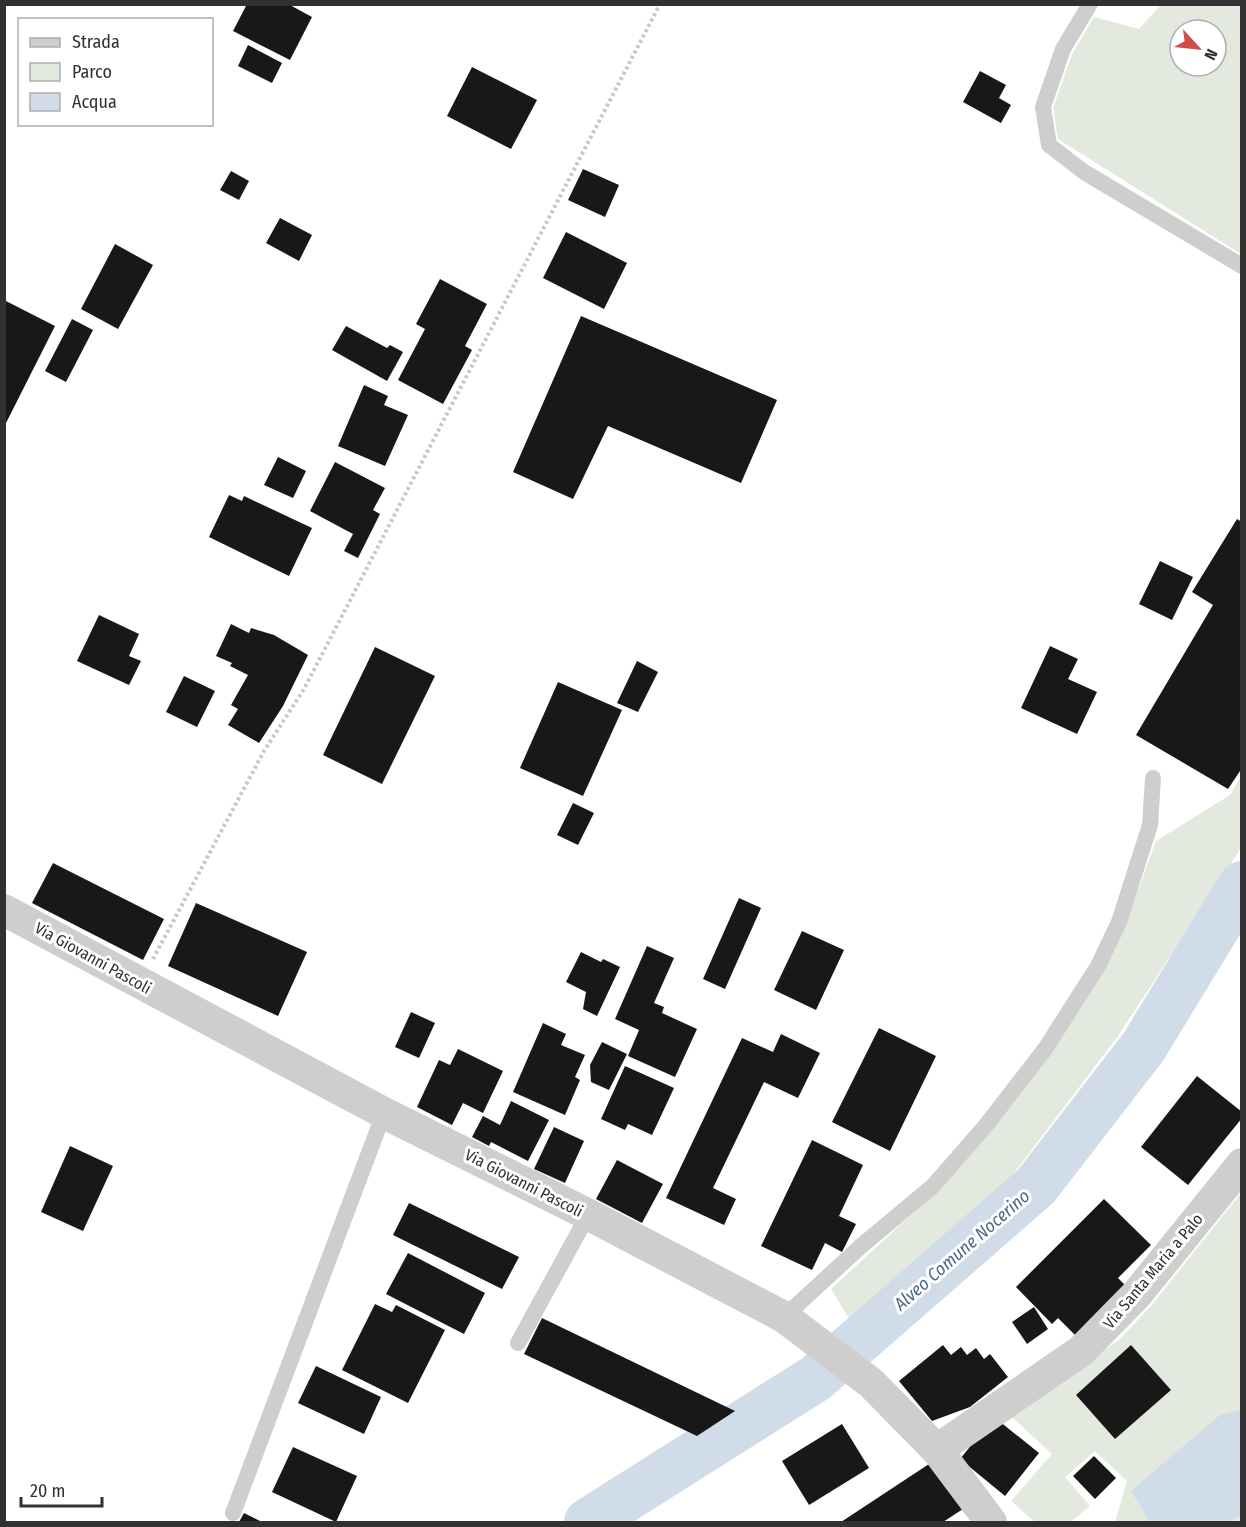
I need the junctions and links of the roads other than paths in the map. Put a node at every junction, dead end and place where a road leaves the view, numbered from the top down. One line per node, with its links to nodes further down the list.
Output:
1 (1090, 4): 2 (lane)
2 (1242, 266)
3 (1153, 778): 8 (lane)
4 (4, 909): 5 (street, Via Giovanni Pascoli)
5 (384, 1113): 7 (street, Via Giovanni Pascoli); 11 (lane)
6 (1242, 1164): 10 (street, Via Santa Maria a Palo)
7 (588, 1215): 8 (street, Via Giovanni Pascoli); 9 (lane)
8 (784, 1317): 10 (street, Via Giovanni Pascoli)
9 (518, 1343)
10 (937, 1450): 12 (street, Via Giovanni Pascoli)
11 (233, 1513)
12 (992, 1522)

